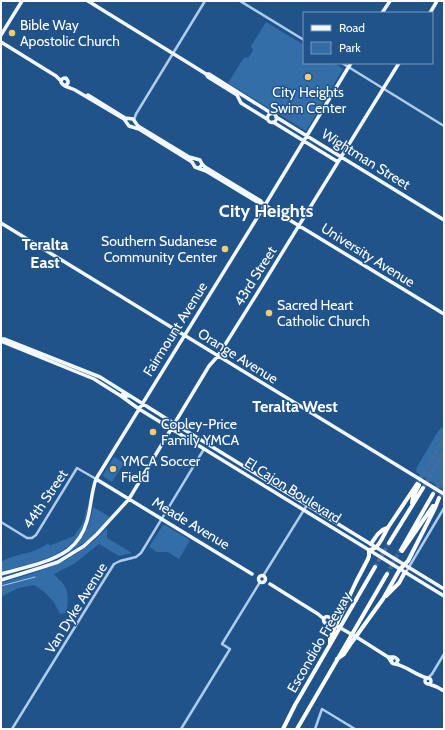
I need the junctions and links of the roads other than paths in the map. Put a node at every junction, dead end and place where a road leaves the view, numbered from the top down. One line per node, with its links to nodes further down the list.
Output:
1 (22, 1): 9 (main road)
2 (88, 1): 12 (main road, Wightman Street)
3 (205, 1): 12 (street)
4 (240, 1): 10 (street)
5 (390, 1): 7 (main road)
6 (437, 1): 8 (main road)
7 (383, 12)
8 (431, 12)
9 (1, 35)
10 (303, 39)
11 (1, 42): 16 (main road)
12 (173, 54): 15 (main road, Wightman Street); 22 (street)
13 (398, 64): 19 (main road, 43rd Street)
14 (350, 65): 19 (street); 28 (main road, Fairmount Avenue)
15 (206, 74): 20 (main road, Wightman Street); 23 (main road, Wightman Street)
16 (62, 80): 17 (main road); 18 (main road)
17 (68, 82): 18 (main road); 22 (main road)
18 (65, 86): 25 (main road)
19 (384, 89): 26 (street); 30 (main road, 43rd Street)
20 (271, 113): 21 (main road, Wightman Street); 23 (main road)
21 (276, 117): 24 (main road); 28 (main road, Wightman Street)
22 (133, 119): 25 (main road); 27 (main road); 31 (main road)
23 (268, 120): 24 (main road, Wightman Street)
24 (273, 122): 29 (main road, Wightman Street)
25 (127, 123): 27 (main road)
26 (444, 126)
27 (132, 127): 34 (main road)
28 (307, 136): 29 (main road, Fairmount Avenue); 30 (main road, Wightman Street)
29 (303, 141): 32 (main road, Wightman Street); 38 (main road, Fairmount Avenue)
30 (342, 157): 32 (main road, 43rd Street); 39 (main road, Wightman Street)
31 (197, 160): 33 (main road); 34 (main road)
32 (338, 162): 41 (main road, 43rd Street)
33 (202, 164): 35 (main road); 37 (main road, University Avenue)
34 (194, 165): 35 (main road)
35 (199, 168): 36 (main road, University Avenue)
36 (223, 182): 37 (main road); 38 (main road, University Avenue)
37 (232, 183): 38 (main road, University Avenue)
38 (263, 204): 41 (main road, University Avenue); 43 (main road, Fairmount Avenue)
39 (444, 220)
40 (1, 223): 43 (main road, Orange Avenue)
41 (299, 226): 42 (main road, University Avenue); 47 (main road, 43rd Street)
42 (444, 314)
43 (184, 336): 47 (main road, Orange Avenue); 52 (main road, Fairmount Avenue)
44 (1, 340): 45 (main road, El Cajon Boulevard); 46 (main road, El Cajon Boulevard)
45 (34, 355): 46 (main road); 49 (main road, El Cajon Boulevard)
46 (46, 356): 48 (main road, El Cajon Boulevard)
47 (218, 356): 54 (main road, 43rd Street); 60 (main road, Orange Avenue)
48 (109, 382): 49 (main road); 51 (main road, El Cajon Boulevard)
49 (102, 383): 50 (main road, El Cajon Boulevard)
50 (121, 396): 51 (main road); 53 (main road, El Cajon Boulevard)
51 (130, 396): 52 (main road, El Cajon Boulevard)
52 (142, 404): 53 (main road, Fairmount Avenue); 54 (main road, El Cajon Boulevard)
53 (139, 409): 55 (main road, El Cajon Boulevard); 58 (main road, Fairmount Avenue)
54 (175, 424): 55 (main road, 43rd Street); 62 (main road, El Cajon Boulevard)
55 (172, 429): 56 (main road, El Cajon Boulevard); 61 (main road, 43rd Street)
56 (204, 449): 64 (main road, El Cajon Boulevard); 65 (street, Van Dyke Avenue)
57 (77, 468): 58 (street, Meade Avenue); 66 (street, 44th Street)
58 (96, 479): 61 (main road, Meade Avenue); 76 (main road, Fairmount Avenue)
59 (433, 494): 72 (highway)
60 (444, 494)
61 (129, 499): 65 (main road, Meade Avenue); 79 (main road)
62 (307, 505): 64 (street); 69 (main road, El Cajon Boulevard)
63 (444, 508): 72 (street)
64 (304, 510): 71 (main road, El Cajon Boulevard); 78 (street)
65 (162, 518): 78 (main road, Meade Avenue); 95 (street, Van Dyke Avenue)
66 (1, 522)
67 (387, 528): 68 (highway); 69 (highway); 70 (highway)
68 (389, 543)
69 (371, 544): 70 (main road, El Cajon Boulevard)
70 (376, 547): 71 (highway); 72 (main road, El Cajon Boulevard)
71 (369, 550): 74 (main road, El Cajon Boulevard); 85 (highway)
72 (406, 566): 74 (highway); 75 (street); 80 (main road, El Cajon Boulevard)
73 (375, 567): 85 (highway, Escondido Freeway)
74 (400, 569): 75 (main road, El Cajon Boulevard); 82 (highway)
75 (405, 572): 81 (main road, El Cajon Boulevard); 82 (highway)
76 (1, 574)
77 (387, 574): 89 (highway, Escondido Freeway)
78 (262, 579): 83 (main road, Meade Avenue); 96 (street)
79 (1, 580)
80 (444, 589)
81 (444, 596)
82 (382, 599): 89 (highway)
83 (329, 620): 84 (main road, Meade Avenue); 87 (main road, Meade Avenue, bridge)
84 (327, 623)
85 (330, 644): 97 (highway, Escondido Freeway)
86 (444, 654): 93 (street)
87 (388, 657): 88 (main road); 91 (main road, Meade Avenue)
88 (394, 657): 90 (main road); 91 (main road)
89 (337, 659): 98 (highway, Escondido Freeway)
90 (398, 660): 91 (main road); 92 (main road)
91 (394, 663): 92 (main road)
92 (403, 666): 93 (main road)
93 (428, 680): 94 (main road)
94 (444, 691)
95 (12, 729)
96 (181, 729)
97 (283, 729)
98 (297, 729)
99 (315, 729): 100 (street)
100 (355, 729)

